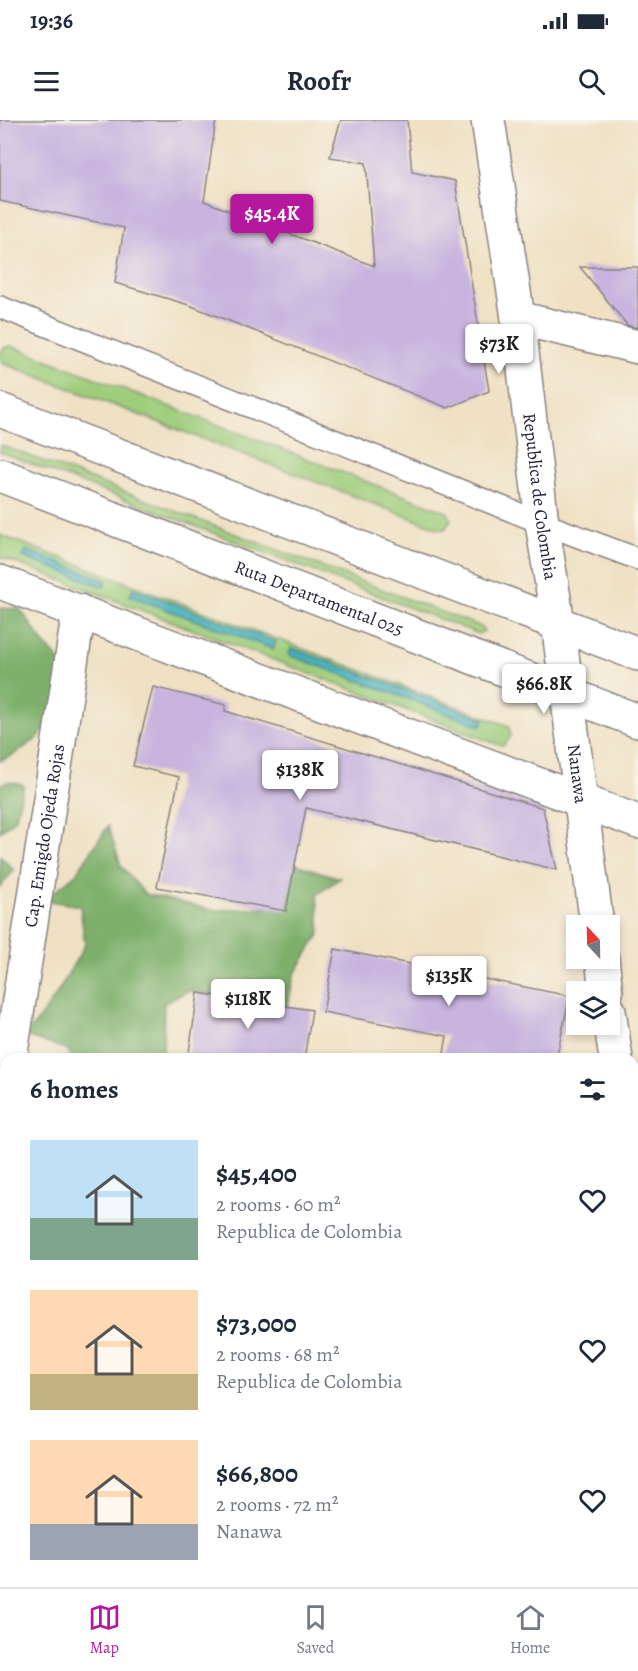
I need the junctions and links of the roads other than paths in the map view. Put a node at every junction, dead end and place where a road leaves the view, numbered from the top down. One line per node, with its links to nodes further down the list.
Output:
1 (488, 120): 3 (main road, Republica de Colombia)
2 (0, 307): 7 (lane)
3 (518, 318): 4 (main road); 7 (main road, Republica de Colombia)
4 (638, 347)
5 (0, 410): 11 (main road)
6 (0, 475): 13 (main road, Ruta Departamental 025)
7 (542, 523): 8 (lane); 11 (main road, Republica de Colombia)
8 (638, 559)
9 (0, 582): 10 (main road)
10 (79, 611): 15 (main road); 19 (main road, Cap. Emigdo Ojeda Rojas)
11 (558, 623): 12 (main road); 13 (main road, Nanawa)
12 (638, 654)
13 (567, 694): 14 (main road, Ruta Departamental 025); 15 (main road, Nanawa)
14 (638, 721)
15 (580, 800): 16 (main road); 17 (main road, Nanawa)
16 (638, 822)
17 (596, 915)
18 (612, 1035): 20 (main road)
19 (11, 1053)
20 (615, 1053)

